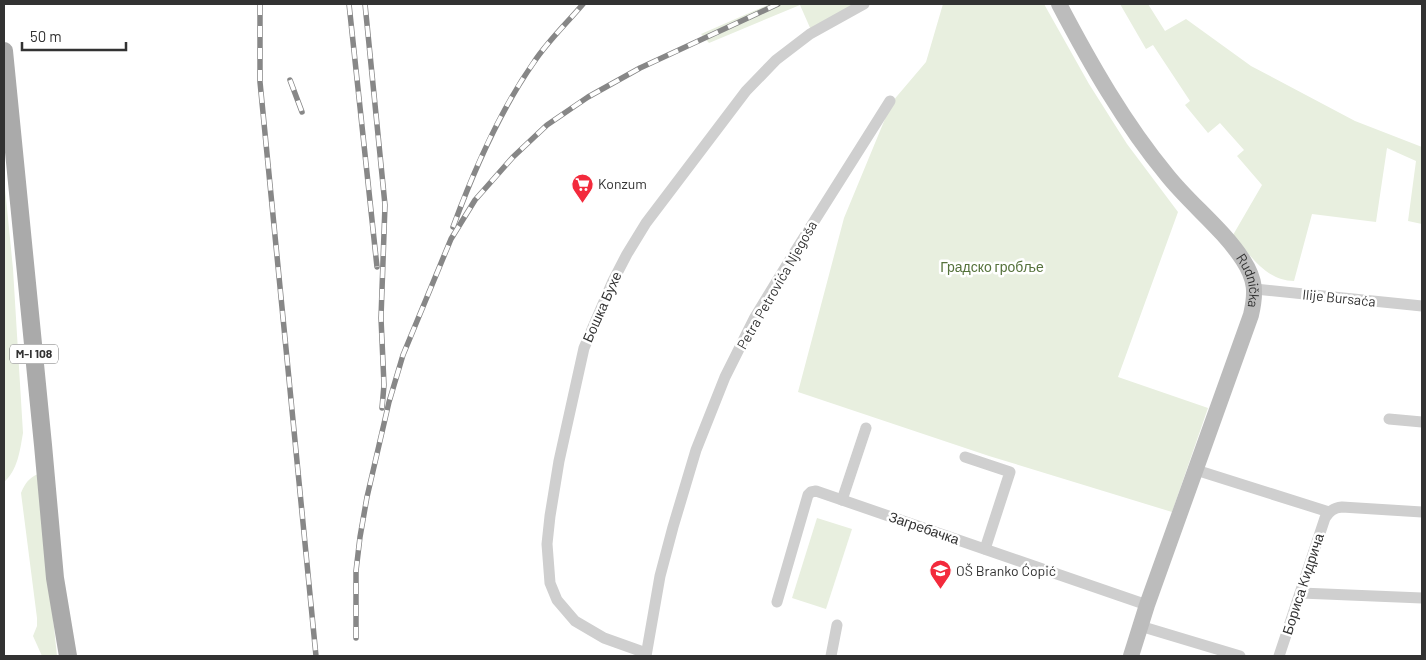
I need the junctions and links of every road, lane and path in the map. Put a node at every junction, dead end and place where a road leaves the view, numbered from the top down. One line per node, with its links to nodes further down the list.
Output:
1 (864, 4): 22 (street, Бошка Бухе)
2 (1059, 4): 5 (street, Rudnička)
3 (4, 51): 23 (main road, M-I 108)
4 (890, 101): 22 (street, Petra Petrovića Njegoša)
5 (1255, 289): 6 (street, Ilije Bursaća); 11 (street, Rudnička)
6 (1422, 306)
7 (1389, 419): 8 (street)
8 (1422, 422)
9 (866, 428): 12 (street)
10 (965, 457): 15 (street)
11 (1196, 470): 13 (street); 19 (street, Rudnička)
12 (842, 500): 15 (street, Загребачка); 18 (street, Загребачка)
13 (1329, 512): 14 (street); 16 (street, Бориса Kидрича)
14 (1422, 512)
15 (985, 549): 19 (street, Загребачка)
16 (1301, 593): 17 (street); 27 (street, Бориса Kидрича)
17 (1422, 598)
18 (777, 602)
19 (1147, 605): 21 (street, Rudnička)
20 (837, 625): 24 (street)
21 (1140, 626): 25 (street, Rudnička); 26 (street)
22 (646, 655)
23 (68, 656)
24 (831, 656)
25 (1131, 656)
26 (1240, 656)
27 (1279, 656)

